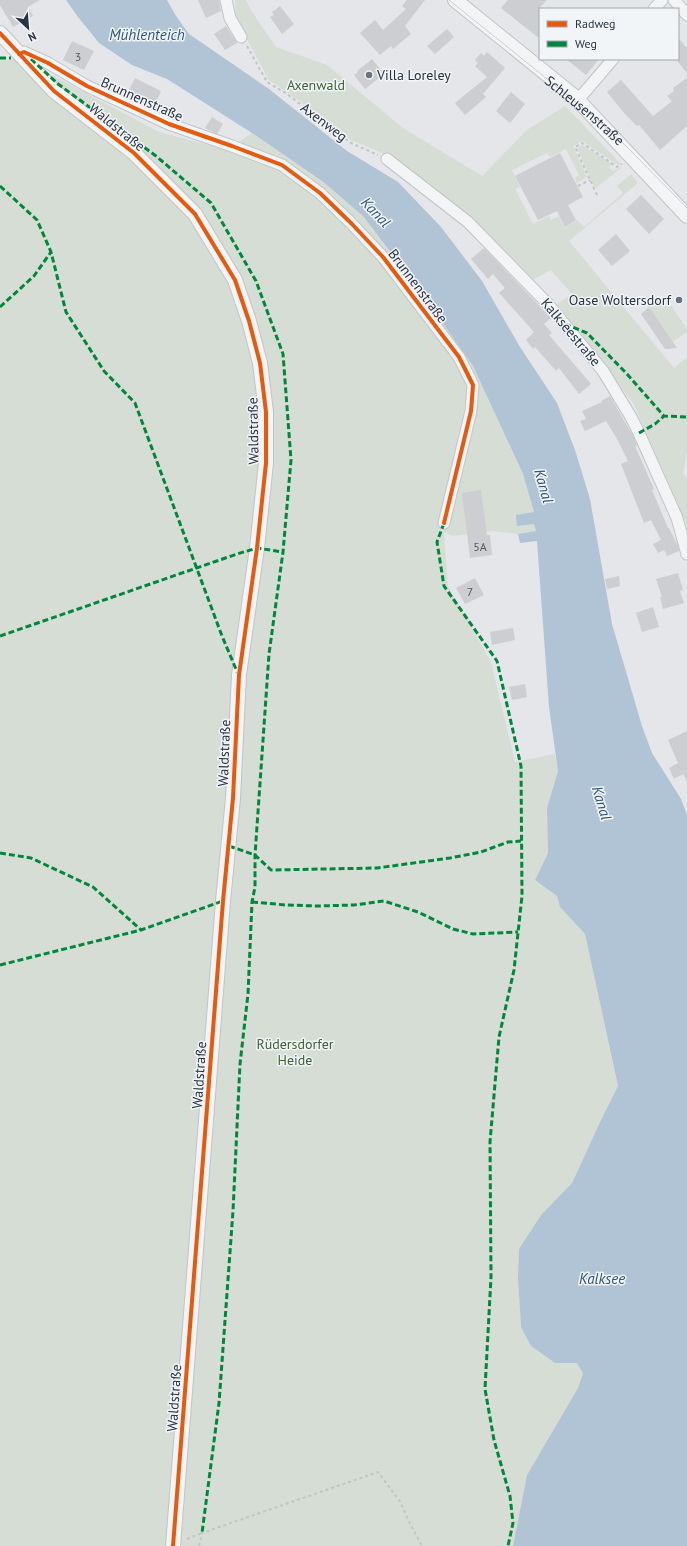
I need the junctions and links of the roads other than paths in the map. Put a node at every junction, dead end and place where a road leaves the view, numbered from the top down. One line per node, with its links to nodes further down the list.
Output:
1 (226, 0): 8 (street)
2 (455, 0): 11 (street, Schleusenstraße)
3 (662, 0): 5 (street)
4 (674, 0): 6 (street)
5 (655, 8)
6 (687, 15)
7 (0, 33): 9 (street, Waldstraße)
8 (241, 37)
9 (19, 54): 14 (street, Brunnenstraße); 16 (street, Waldstraße)
10 (612, 60): 11 (street)
11 (578, 100): 13 (street, Schleusenstraße)
12 (387, 159): 15 (street, Kalkseestraße)
13 (687, 216)
14 (444, 523)
15 (687, 554)
16 (173, 1545)

